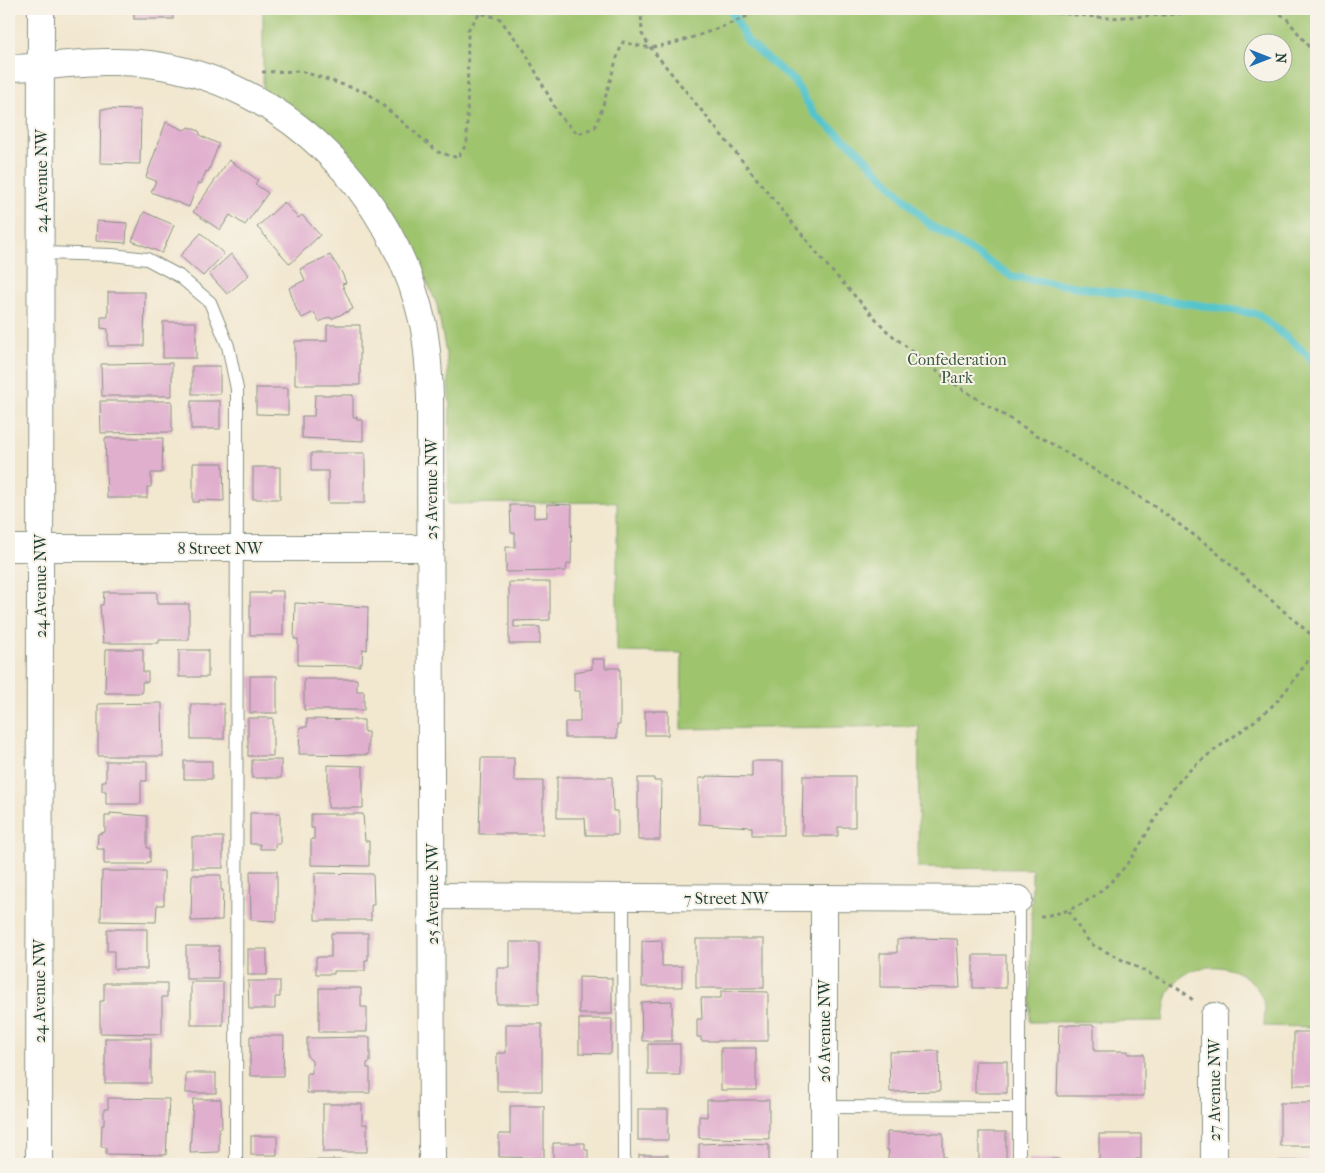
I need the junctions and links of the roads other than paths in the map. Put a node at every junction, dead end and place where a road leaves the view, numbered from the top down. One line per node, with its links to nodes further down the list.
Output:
1 (41, 9): 2 (street, 24 Avenue NW)
2 (42, 66): 3 (street, 25 Avenue NW); 4 (street, 24 Avenue NW); 8 (street, 25 Avenue NW)
3 (9, 68)
4 (41, 253): 5 (lane); 7 (street, 24 Avenue NW)
5 (238, 547): 7 (street, 8 Street NW); 8 (street, 8 Street NW); 17 (lane)
6 (9, 548): 7 (street, 8 Street NW)
7 (41, 548): 16 (street, 24 Avenue NW)
8 (431, 548): 9 (street, 25 Avenue NW)
9 (432, 896): 10 (street, 7 Street NW); 18 (street, 25 Avenue NW)
10 (623, 898): 11 (street, 7 Street NW); 19 (lane)
11 (824, 898): 12 (street, 7 Street NW); 14 (street, 26 Avenue NW)
12 (1019, 908): 15 (lane)
13 (1214, 1016): 22 (street, 27 Avenue NW)
14 (824, 1107): 15 (lane); 20 (street, 26 Avenue NW)
15 (1019, 1108): 21 (lane)
16 (39, 1164)
17 (236, 1164)
18 (432, 1164)
19 (624, 1164)
20 (824, 1164)
21 (1019, 1164)
22 (1214, 1164)

